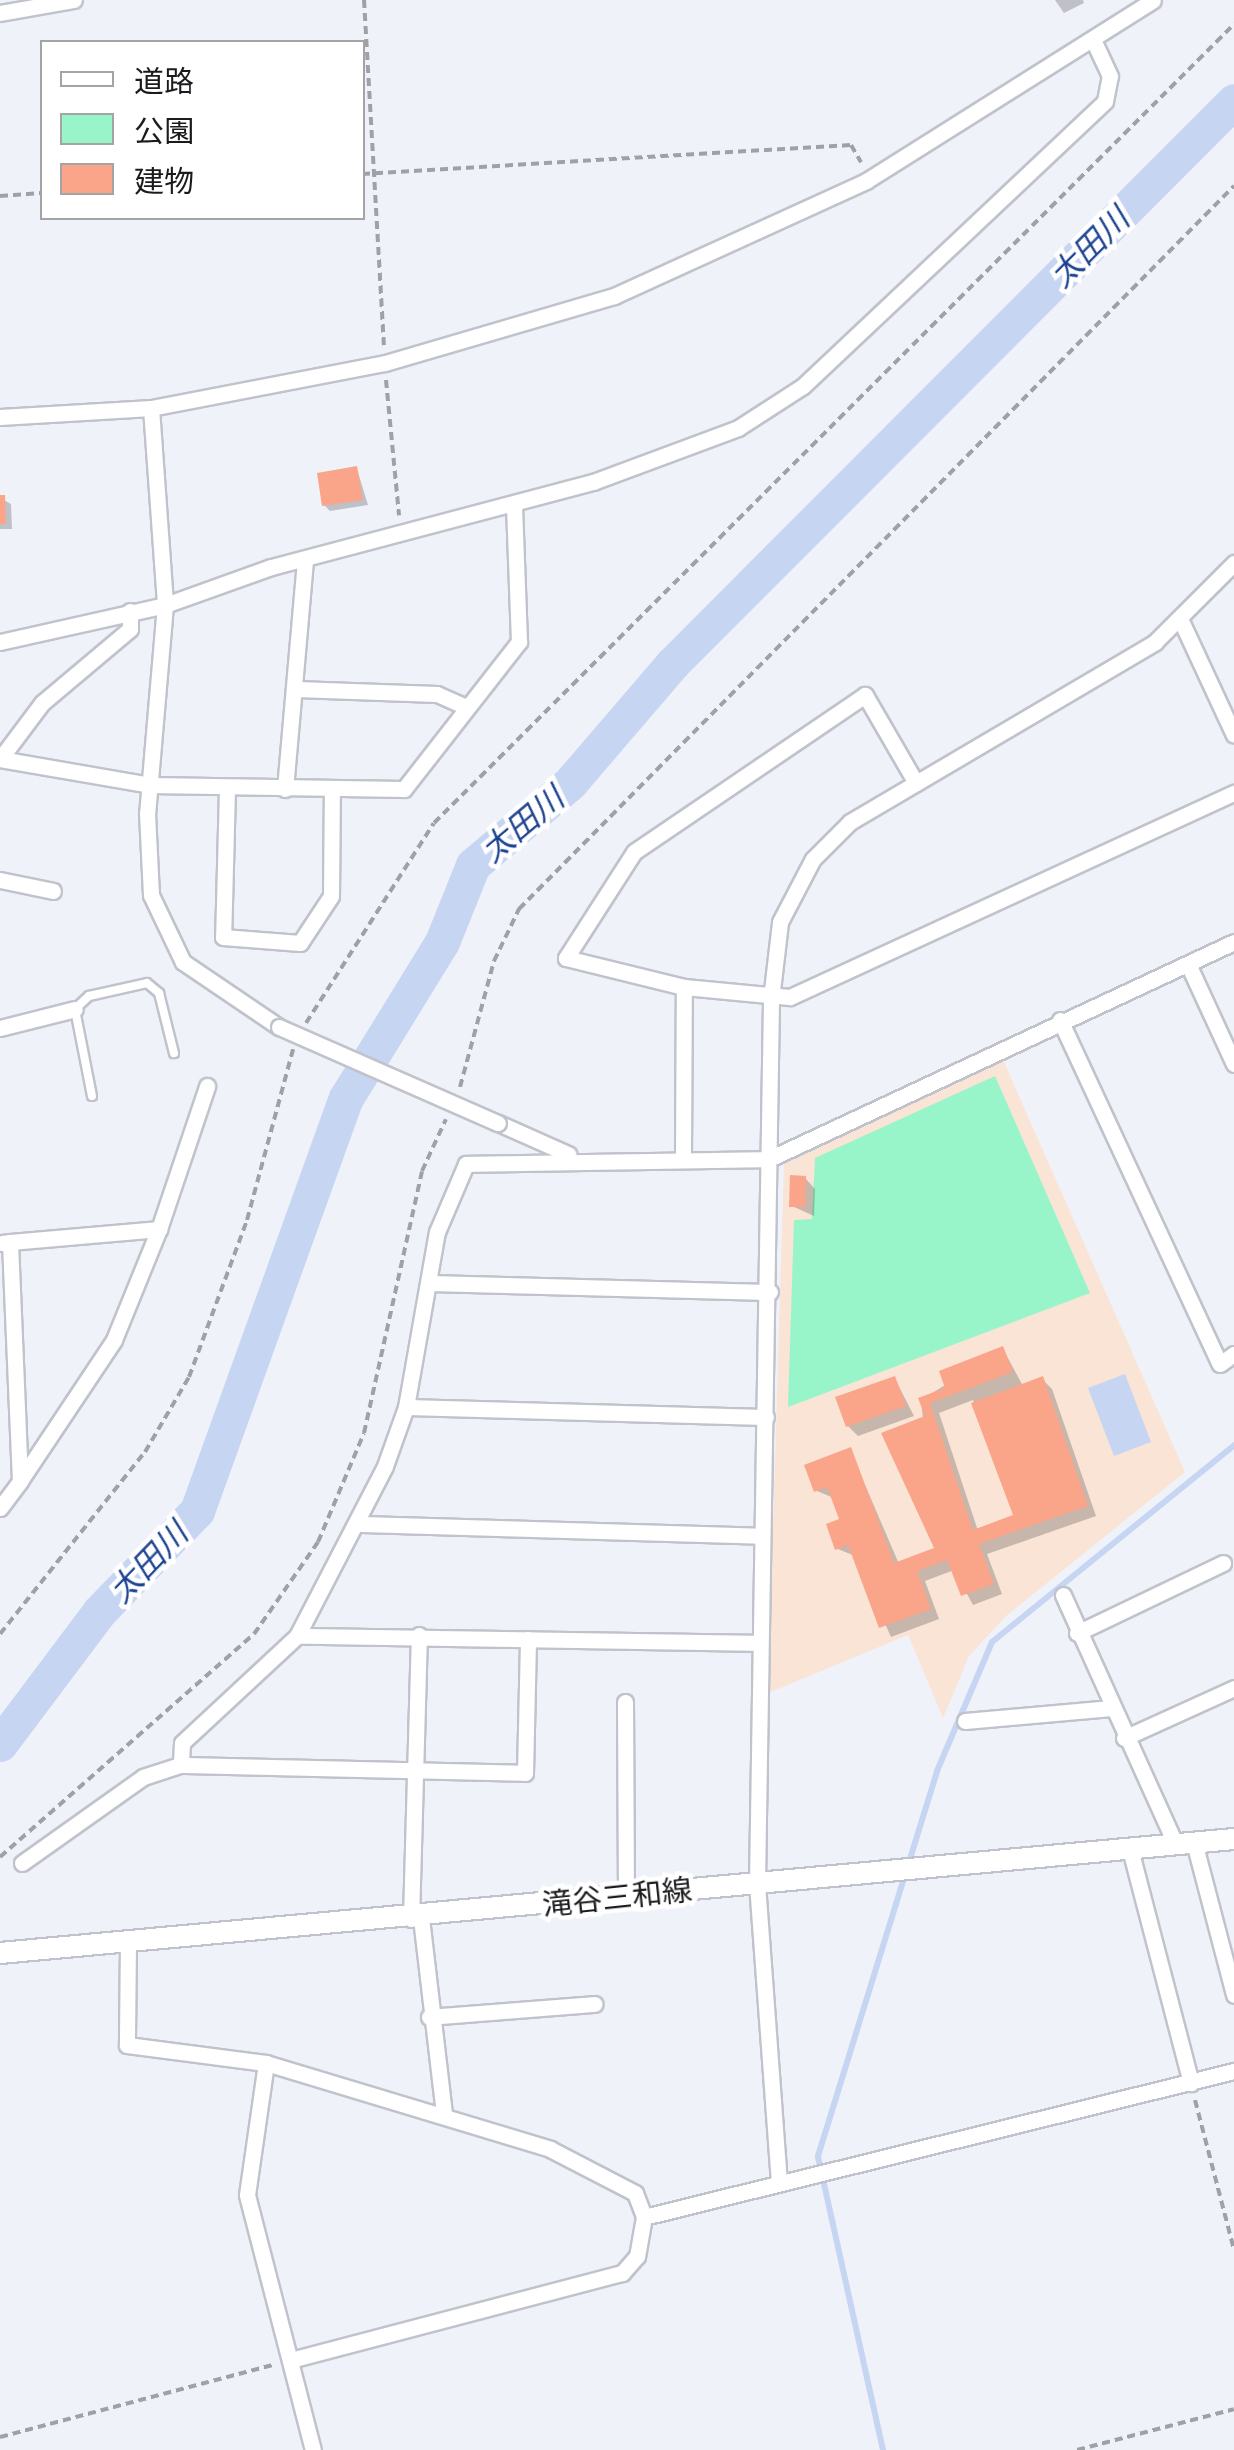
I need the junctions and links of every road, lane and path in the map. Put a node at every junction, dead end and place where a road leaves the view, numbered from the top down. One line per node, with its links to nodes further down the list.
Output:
1 (74, 0): 4 (street)
2 (364, 0): 8 (path)
3 (1154, 0): 6 (street)
4 (0, 13)
5 (1234, 24): 61 (path)
6 (1094, 42): 9 (street); 15 (street)
7 (365, 174): 8 (path)
8 (377, 174): 9 (path)
9 (866, 182): 13 (street)
10 (1234, 186): 77 (path)
11 (40, 193): 12 (path)
12 (0, 196)
13 (151, 408): 14 (street); 18 (street)
14 (0, 417)
15 (514, 504): 16 (street); 23 (street)
16 (305, 559): 18 (street); 22 (street)
17 (1234, 563): 20 (street)
18 (165, 606): 19 (street); 27 (street)
19 (130, 610): 21 (street); 25 (street)
20 (1182, 623): 24 (street); 26 (street)
21 (0, 642)
22 (296, 689): 23 (street); 28 (street)
23 (466, 706): 30 (street)
24 (1234, 735)
25 (0, 759): 27 (street)
26 (916, 783): 36 (street); 37 (street)
27 (150, 786): 29 (street); 46 (street, bridge)
28 (286, 788): 29 (street); 30 (street)
29 (228, 789): 30 (street)
30 (332, 790)
31 (1234, 793): 37 (street)
32 (0, 880): 33 (street)
33 (53, 892)
34 (1234, 942): 35 (street)
35 (1188, 964): 39 (street); 42 (street)
36 (684, 988): 37 (street); 45 (street)
37 (771, 999): 47 (street)
38 (75, 1009): 40 (street); 41 (lane); 44 (lane)
39 (1060, 1020): 47 (street); 52 (street)
40 (0, 1028)
41 (174, 1053)
42 (1234, 1064)
43 (207, 1086): 48 (street)
44 (92, 1096)
45 (683, 1155): 46 (street); 47 (street)
46 (576, 1158): 50 (street)
47 (769, 1159): 51 (street)
48 (159, 1229): 49 (street); 55 (street)
49 (5, 1242): 55 (street)
50 (428, 1284): 51 (street); 53 (street)
51 (770, 1292): 54 (street)
52 (1234, 1354)
53 (406, 1407): 54 (street); 57 (street)
54 (766, 1417): 58 (street)
55 (20, 1481): 56 (street)
56 (0, 1508)
57 (362, 1524): 58 (street); 64 (street)
58 (762, 1536): 66 (street)
59 (1224, 1563): 63 (street)
60 (1063, 1596): 63 (street)
61 (0, 1634)
62 (419, 1634): 64 (street); 65 (street); 73 (street)
63 (1077, 1634): 69 (street)
64 (297, 1636): 72 (street)
65 (528, 1639): 66 (street); 73 (street)
66 (759, 1643): 79 (street)
67 (1234, 1688): 71 (street)
68 (625, 1702): 80 (street)
69 (1111, 1708): 70 (street); 71 (street)
70 (965, 1720)
71 (1124, 1738): 75 (street)
72 (181, 1765): 73 (street); 78 (street)
73 (417, 1772): 81 (street)
74 (1234, 1839): 75 (main road, 滝谷三和線)
75 (1185, 1844): 76 (main road, 滝谷三和線); 84 (street)
76 (1130, 1849): 79 (main road, 滝谷三和線); 89 (street)
77 (0, 1857)
78 (22, 1863)
79 (758, 1882): 80 (main road, 滝谷三和線); 91 (street)
80 (626, 1897): 81 (main road, 滝谷三和線)
81 (416, 1919): 82 (main road, 滝谷三和線); 86 (street)
82 (128, 1942): 83 (main road, 滝谷三和線); 87 (street)
83 (0, 1953)
84 (1234, 1995)
85 (594, 2004): 86 (street)
86 (429, 2017): 90 (street)
87 (266, 2062): 90 (street); 94 (street)
88 (1234, 2071): 89 (street)
89 (1191, 2084): 91 (street); 93 (path)
90 (444, 2115): 92 (street)
91 (779, 2183): 92 (street)
92 (644, 2217): 94 (street)
93 (1234, 2250)
94 (290, 2360): 96 (path); 97 (street)
95 (1234, 2409): 98 (path)
96 (0, 2437)
97 (314, 2450)
98 (1077, 2450)

